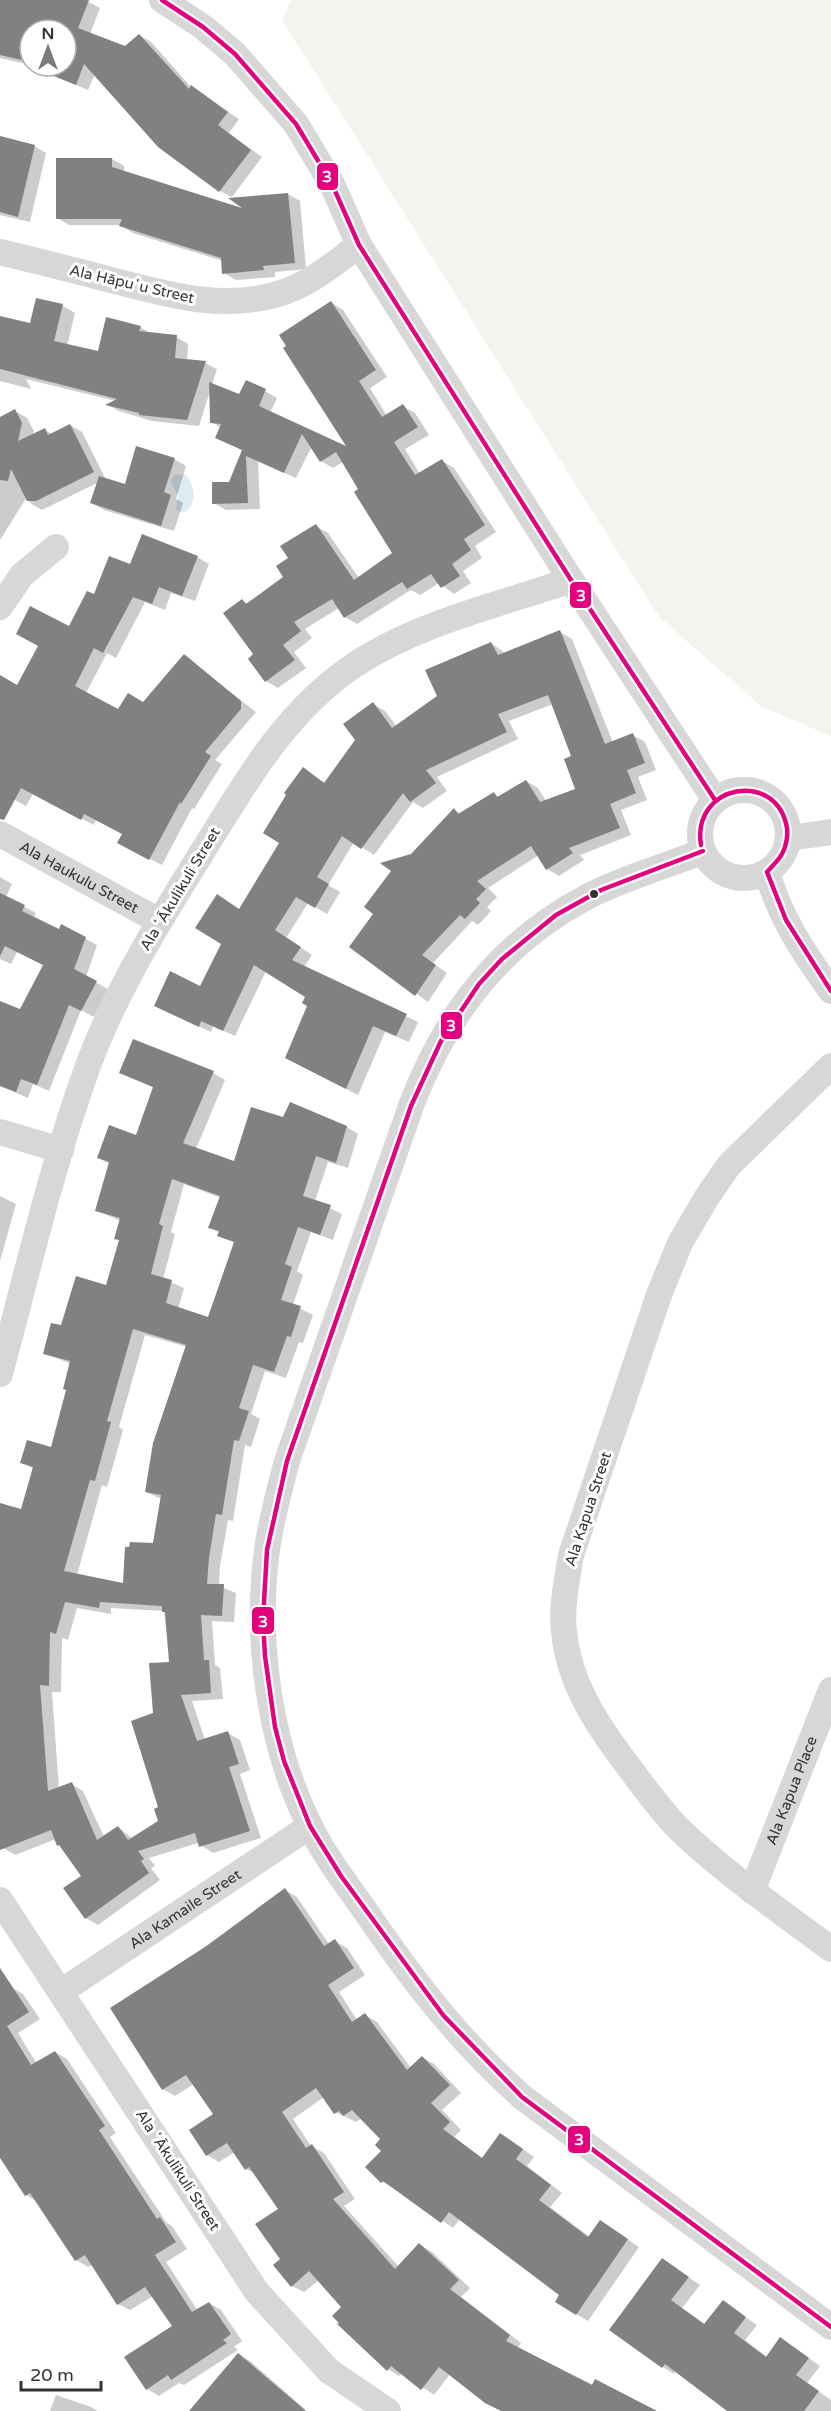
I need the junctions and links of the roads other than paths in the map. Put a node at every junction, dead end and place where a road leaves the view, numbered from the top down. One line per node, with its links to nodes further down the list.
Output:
1 (162, 0): 2 (street)
2 (359, 245): 3 (street, Ala Hāpuʻu Street); 5 (street)
3 (0, 252)
4 (56, 547): 6 (street)
5 (571, 580): 7 (street); 13 (street, Ala ʻĀkulikuli Street)
6 (0, 607)
7 (715, 800): 10 (street); 11 (street)
8 (831, 832): 10 (street)
9 (0, 834): 13 (street, Ala Haukulu Street)
10 (789, 838): 12 (street)
11 (703, 852): 12 (street); 20 (street)
12 (767, 872): 14 (street)
13 (159, 921): 17 (street, Ala ʻĀkulikuli Street)
14 (831, 991)
15 (831, 1066): 21 (street, Ala Kapua Street)
16 (0, 1132): 17 (street)
17 (61, 1150): 18 (street, Ala ʻĀkulikuli Street)
18 (0, 1374)
19 (831, 1690): 21 (street, Ala Kapua Place)
20 (310, 1826): 24 (street, Ala Kamaile Street); 25 (street)
21 (752, 1891): 23 (street, Ala Kapua Street)
22 (0, 1900): 24 (street, Ala ʻĀkulikuli Street)
23 (831, 1949)
24 (62, 1991): 26 (street, Ala ʻĀkulikuli Street)
25 (831, 2327)
26 (388, 2411)

